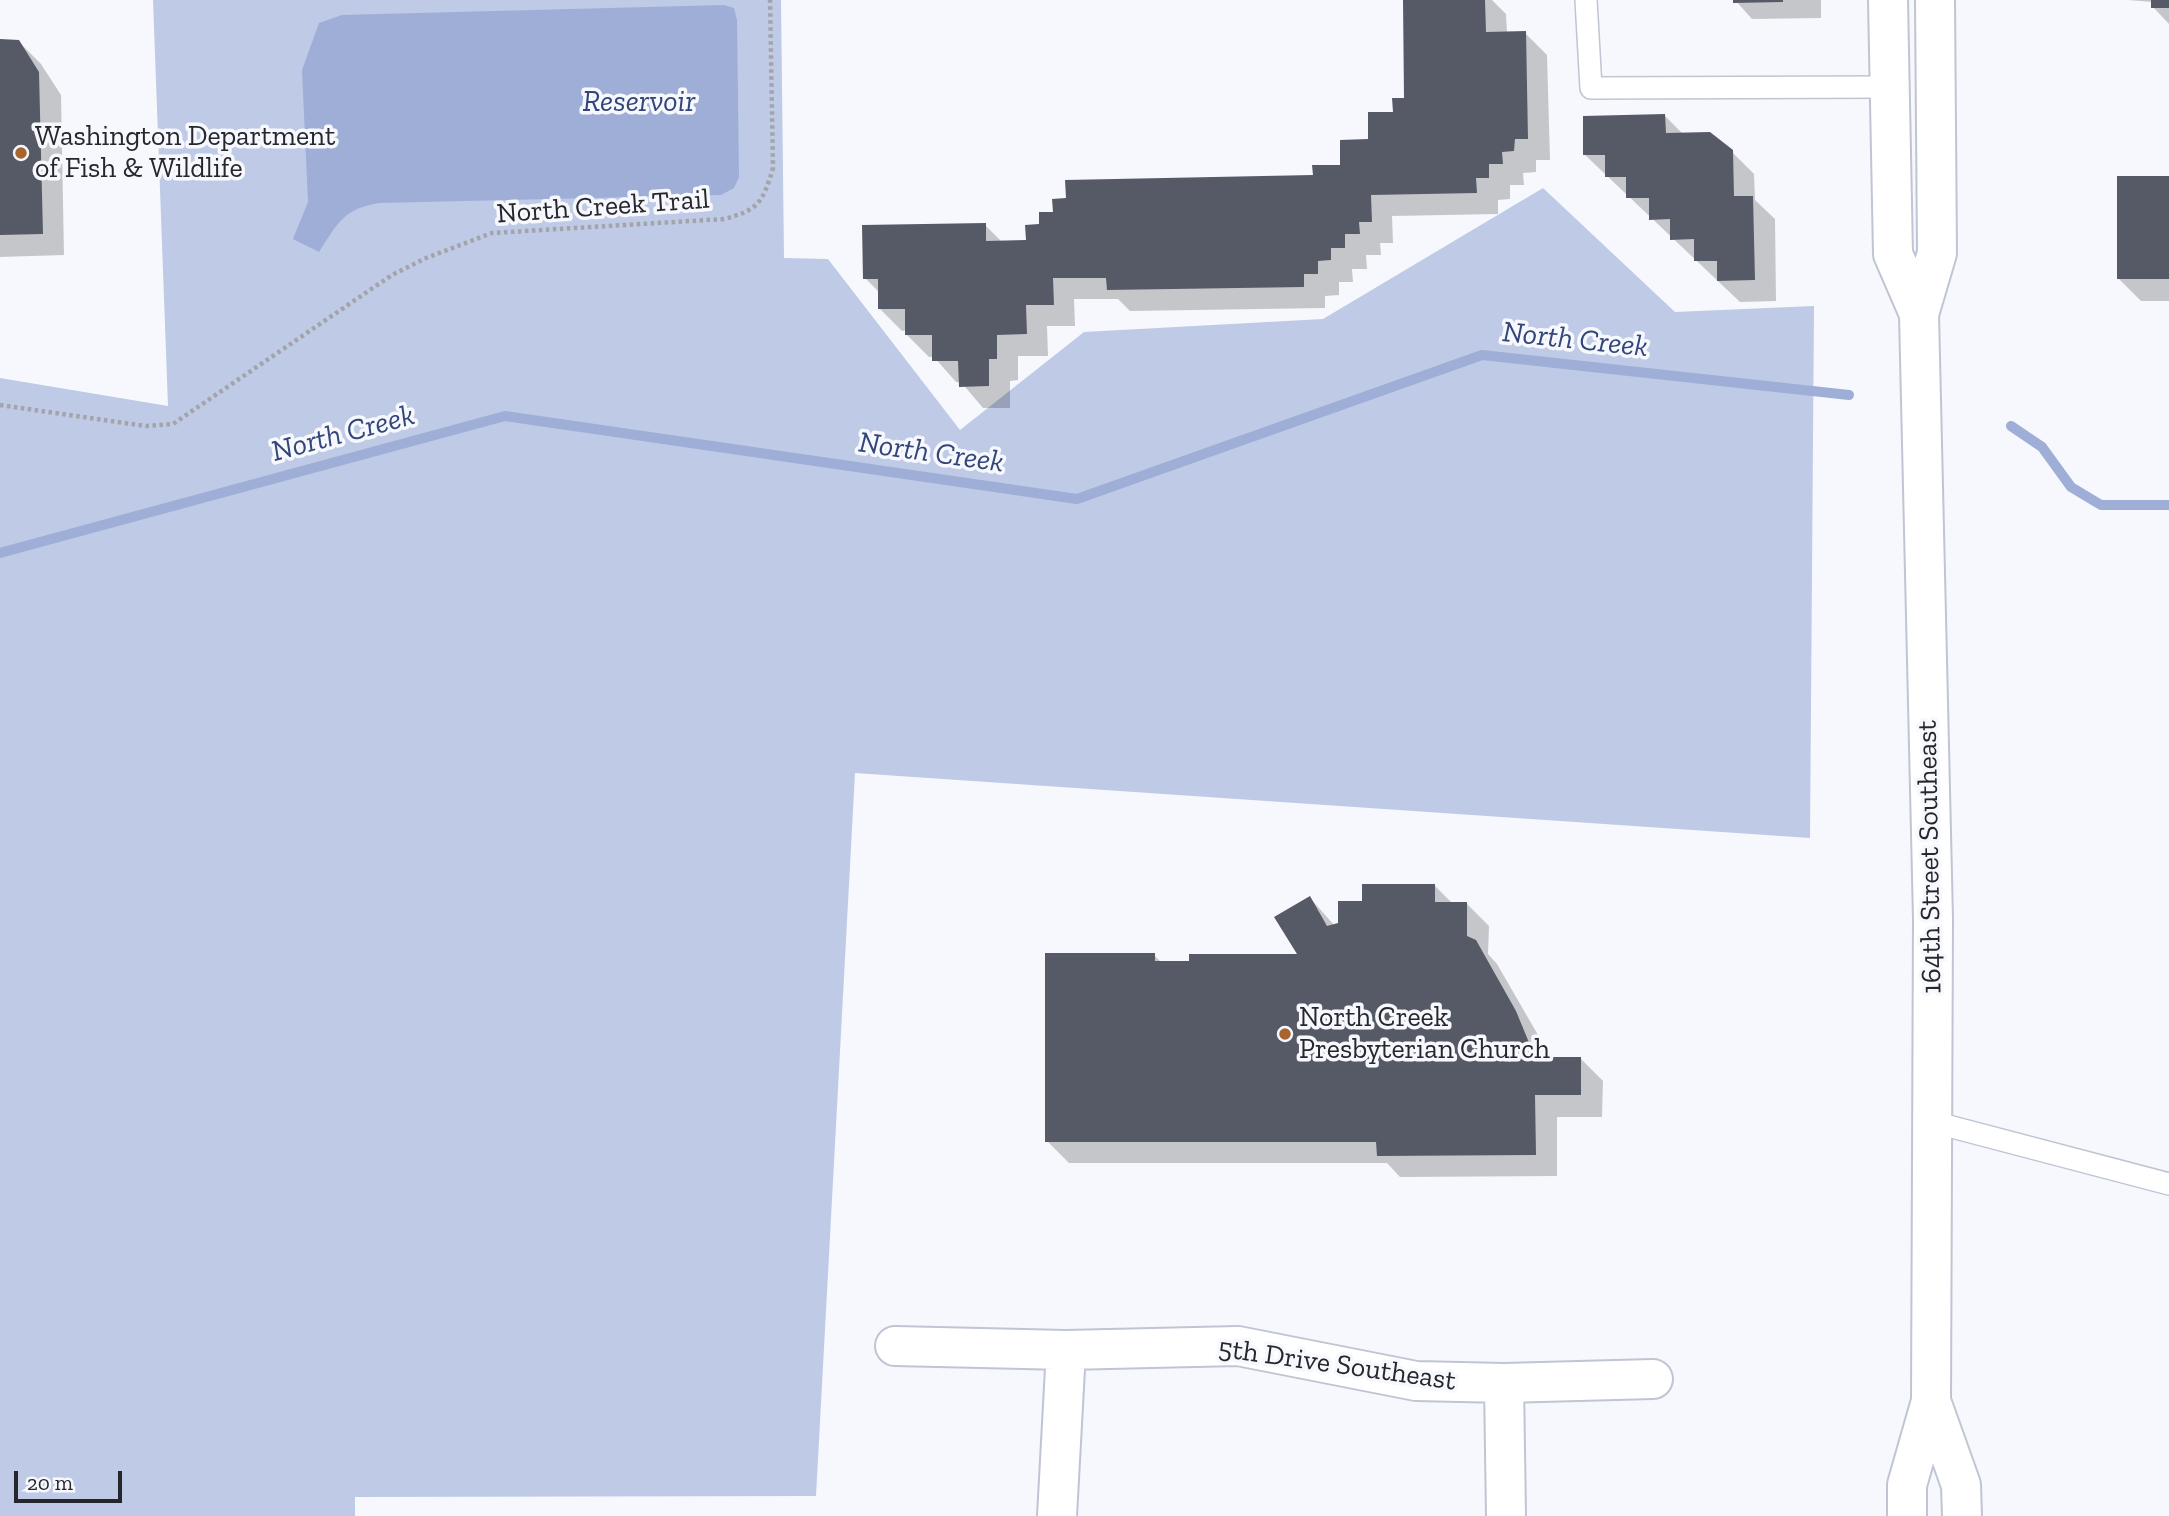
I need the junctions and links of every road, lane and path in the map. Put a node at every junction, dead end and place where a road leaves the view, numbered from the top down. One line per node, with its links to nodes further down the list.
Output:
1 (770, 0): 7 (path, North Creek Trail)
2 (1586, 0): 5 (lane)
3 (1888, 0): 5 (main road, 164th Street Southeast)
4 (1936, 0): 6 (main road, 164th Street Southeast)
5 (1890, 87): 6 (main road, 164th Street Southeast)
6 (1919, 314): 8 (main road, 164th Street Southeast)
7 (0, 405)
8 (1933, 1122): 9 (lane); 14 (main road, 164th Street Southeast)
9 (2169, 1184)
10 (895, 1346): 11 (main road, 5th Drive Southeast)
11 (1066, 1350): 13 (main road, 5th Drive Southeast); 15 (main road)
12 (1653, 1379): 13 (main road, 5th Drive Southeast)
13 (1504, 1384): 16 (main road)
14 (1931, 1401): 17 (main road, 164th Street Southeast); 18 (main road, 164th Street Southeast)
15 (1057, 1516)
16 (1506, 1516)
17 (1907, 1516)
18 (1962, 1516)

